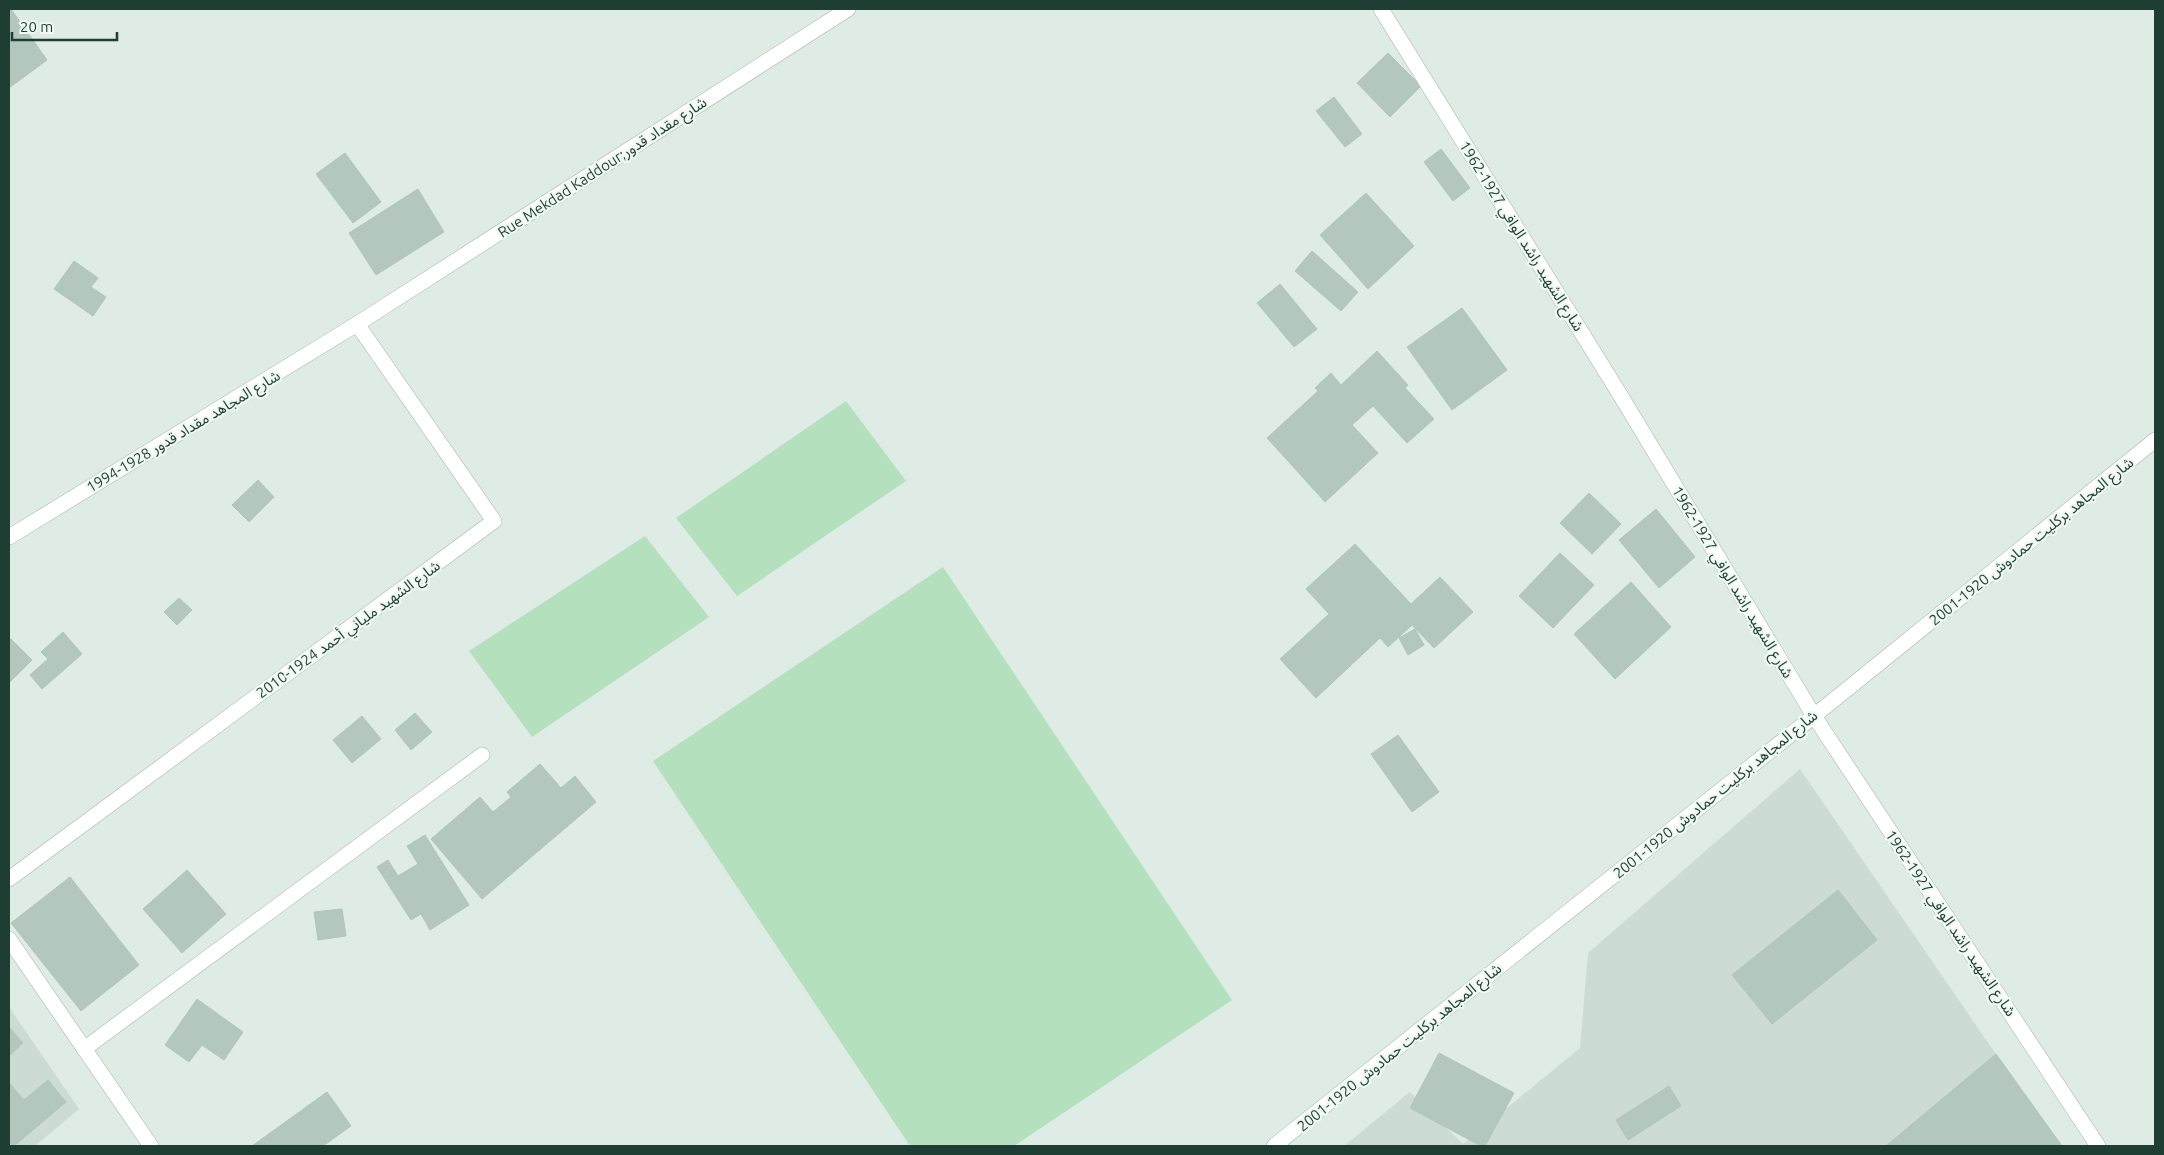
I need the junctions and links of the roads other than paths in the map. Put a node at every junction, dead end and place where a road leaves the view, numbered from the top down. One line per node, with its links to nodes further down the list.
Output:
1 (848, 9): 3 (street, Rue Mekdad Kaddour;شارع مقداد قدور)
2 (1381, 9): 6 (street, شارع الشهيد راشد الوافي 1927-1962)
3 (357, 324): 5 (street, شارع المجاهد مقداد قدور 1928-1994); 8 (street, شارع الشهيد ملياني أحمد 1924-2010)
4 (2155, 440): 6 (street, شارع المجاهد بركليت حمادوش 1920-2001)
5 (9, 537)
6 (1814, 716): 12 (street, شارع المجاهد بركليت حمادوش 1920-2001); 13 (street, شارع الشهيد راشد الوافي 1927-1962)
7 (482, 755): 10 (street)
8 (9, 879)
9 (9, 939): 10 (street)
10 (84, 1048): 11 (street)
11 (151, 1146)
12 (1274, 1146)
13 (2098, 1146)

